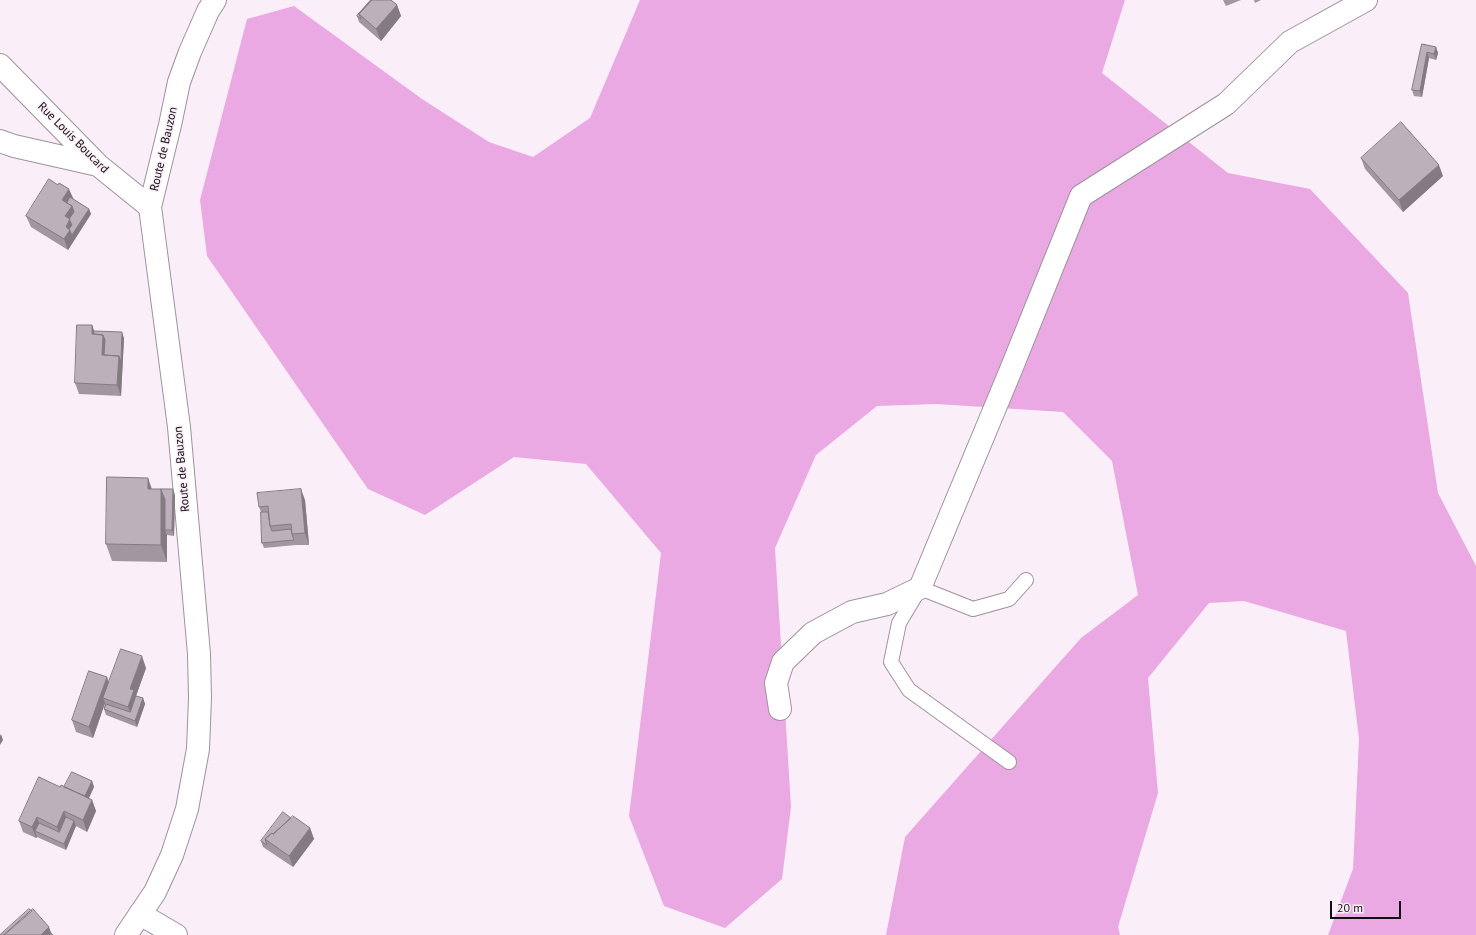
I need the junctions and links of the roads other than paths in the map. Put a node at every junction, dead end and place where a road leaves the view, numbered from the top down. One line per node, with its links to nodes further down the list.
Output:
1 (215, 0): 6 (street, Route de Bauzon)
2 (1366, 0): 8 (street)
3 (0, 65): 5 (street, Rue Louis Boucard)
4 (0, 141): 5 (street)
5 (98, 166): 6 (street, Rue Louis Boucard)
6 (150, 207): 11 (street, Route de Bauzon)
7 (1026, 580): 8 (lane)
8 (920, 588): 9 (street); 10 (lane)
9 (780, 708)
10 (1009, 762)
11 (140, 914): 12 (street, Route de Bauzon); 13 (street)
12 (126, 935)
13 (176, 935)

